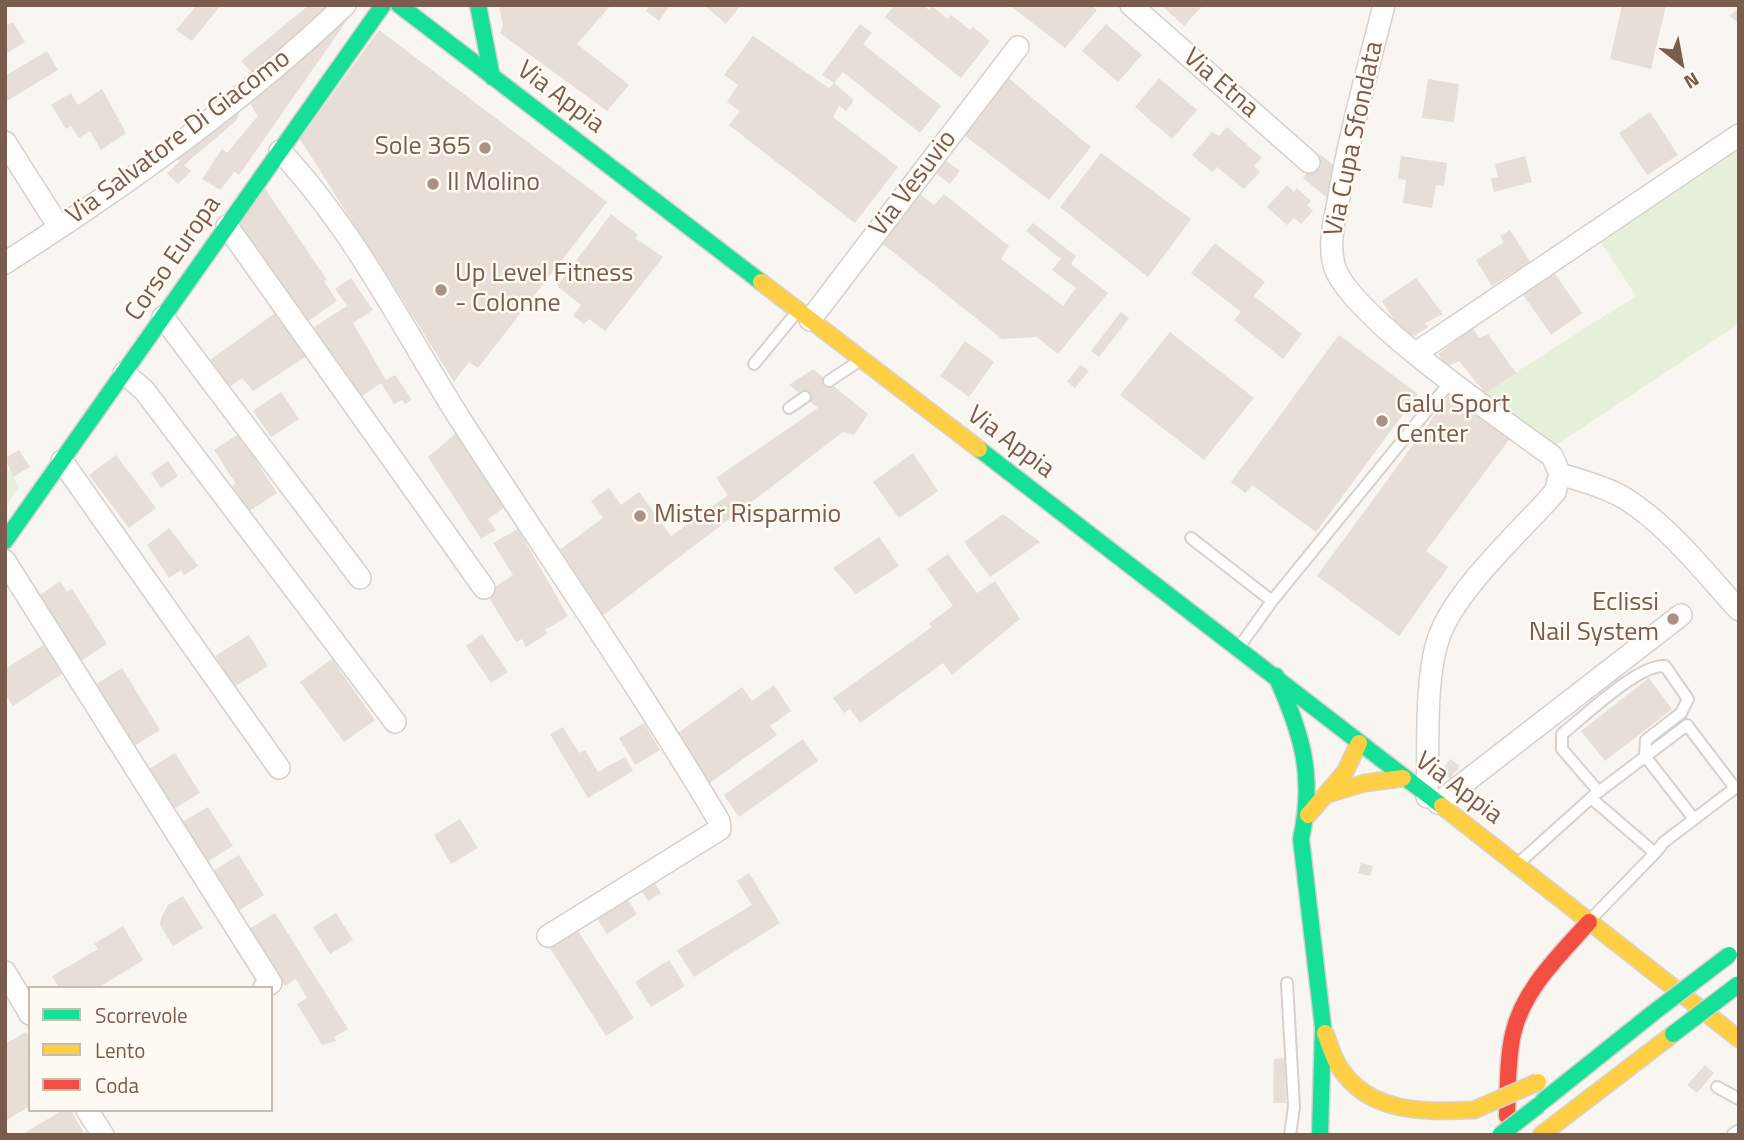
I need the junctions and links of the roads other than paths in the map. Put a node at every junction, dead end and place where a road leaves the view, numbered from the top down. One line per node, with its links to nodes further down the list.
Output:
1 (345, 5): 15 (street, Via Salvatore Di Giacomo)
2 (383, 5): 11 (main road, Corso Europa)
3 (399, 5): 8 (main road, Via Appia)
4 (478, 5): 8 (main road)
5 (1131, 5): 12 (street, Via Etna)
6 (1384, 5): 18 (street, Via Cupa Sfondata)
7 (1018, 47): 16 (street, Via Vesuvio)
8 (492, 77): 16 (main road, Via Appia)
9 (1739, 135): 18 (street)
10 (5, 142): 13 (street)
11 (280, 151): 14 (main road, Corso Europa); 56 (street)
12 (1309, 162)
13 (52, 216)
14 (228, 226): 17 (main road, Corso Europa); 32 (street)
15 (5, 263)
16 (804, 316): 19 (main road, Via Appia); 20 (lane)
17 (163, 317): 21 (main road, Corso Europa); 31 (street)
18 (1416, 353): 23 (street, Via Cupa Sfondata)
19 (861, 359): 22 (lane); 36 (main road, Via Appia)
20 (754, 364)
21 (124, 373): 26 (main road, Corso Europa); 38 (street)
22 (829, 381)
23 (1451, 381): 27 (street, Via Cupa Sfondata); 33 (lane)
24 (805, 397): 25 (lane)
25 (789, 408)
26 (62, 461): 29 (main road, Corso Europa); 44 (street)
27 (1560, 474): 34 (street); 50 (street)
28 (1191, 538): 33 (lane)
29 (5, 541)
30 (5, 561): 61 (street)
31 (360, 578)
32 (484, 588)
33 (1272, 601): 36 (lane)
34 (1739, 610)
35 (1681, 615): 50 (street)
36 (1238, 648): 37 (main road, Via Appia)
37 (1276, 676): 39 (main road, Via Appia); 46 (main road)
38 (395, 722)
39 (1344, 730): 40 (main road); 41 (main road, Via Appia)
40 (1330, 743)
41 (1359, 743): 45 (main road, Via Appia); 48 (main road)
42 (1645, 756): 47 (lane); 49 (lane); 49 (lane); 52 (lane)
43 (1320, 761): 46 (main road)
44 (279, 768)
45 (1403, 779): 48 (main road); 50 (main road, Via Appia)
46 (1310, 780): 51 (main road)
47 (1737, 787): 52 (lane)
48 (1328, 794): 51 (main road)
49 (1595, 795): 53 (lane); 54 (lane)
50 (1432, 800): 54 (main road, Via Appia)
51 (1308, 815): 63 (main road)
52 (1694, 819): 53 (lane)
53 (1656, 853): 55 (lane)
54 (1517, 866): 55 (main road, Via Appia)
55 (1589, 922): 64 (main road, Via Appia); 74 (main road)
56 (548, 936)
57 (1734, 952): 65 (main road, bridge)
58 (5, 972): 62 (street)
59 (1287, 983): 72 (lane)
60 (1739, 984): 70 (main road, bridge)
61 (267, 986)
62 (28, 1011)
63 (1323, 1027): 65 (main road, bridge); 73 (main road)
64 (1739, 1039)
65 (1617, 1040): 74 (main road, bridge)
66 (1717, 1087): 67 (lane)
67 (1739, 1099)
68 (88, 1112): 71 (street)
69 (1739, 1130): 75 (lane)
70 (1541, 1134)
71 (103, 1135)
72 (1290, 1135)
73 (1320, 1135)
74 (1502, 1135)
75 (1733, 1135)

